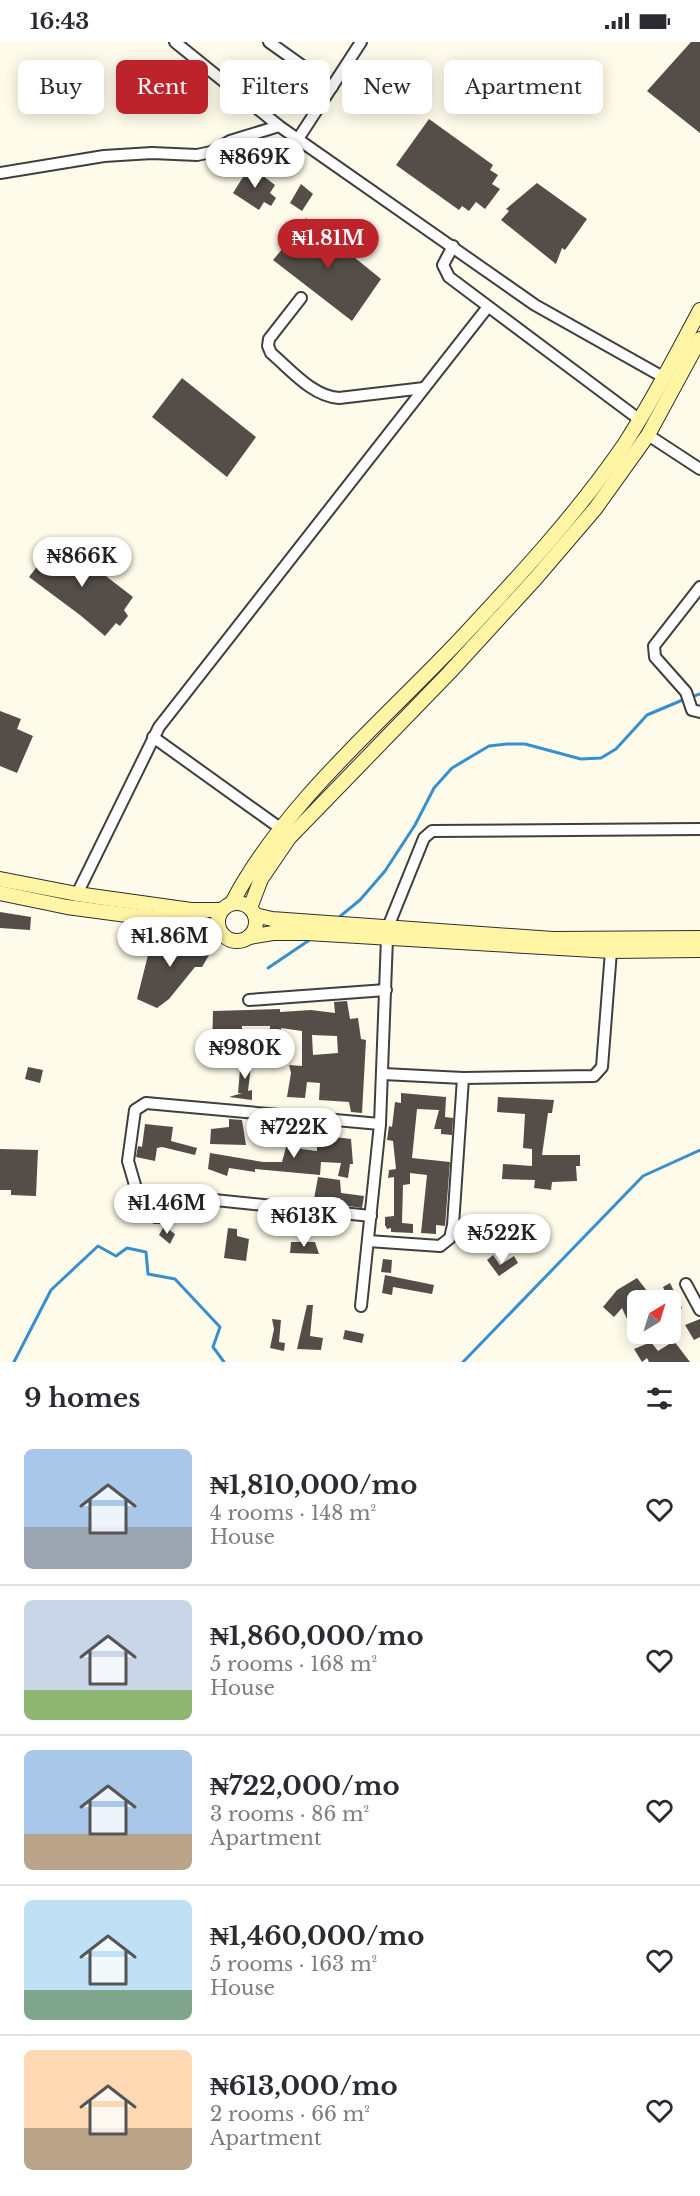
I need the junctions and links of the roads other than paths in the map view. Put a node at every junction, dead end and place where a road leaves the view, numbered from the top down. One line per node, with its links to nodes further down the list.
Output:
1 (175, 42): 5 (street)
2 (269, 42): 4 (street)
3 (361, 42): 4 (street)
4 (332, 87): 6 (street)
5 (279, 126): 6 (street); 7 (street)
6 (298, 139): 8 (street)
7 (0, 173)
8 (453, 246): 10 (street); 13 (street)
9 (301, 298): 14 (street)
10 (487, 308): 14 (street); 15 (street)
11 (700, 310): 13 (main road)
12 (700, 339): 16 (main road)
13 (663, 377): 15 (main road)
14 (424, 388): 20 (street)
15 (640, 420): 21 (main road)
16 (648, 435): 17 (street); 27 (main road)
17 (700, 469)
18 (700, 587): 19 (street)
19 (696, 711)
20 (153, 737): 21 (street); 25 (street)
21 (280, 828): 26 (main road)
22 (700, 829): 29 (street)
23 (0, 879): 25 (main road)
24 (0, 892): 30 (main road)
25 (77, 894): 26 (main road)
26 (227, 907): 27 (main road); 30 (main road)
27 (253, 911): 28 (main road); 31 (main road)
28 (324, 928): 29 (main road); 29 (main road); 31 (main road)
29 (387, 933): 32 (main road); 34 (main road); 35 (street)
30 (222, 934): 31 (main road)
31 (249, 937)
32 (700, 938)
33 (700, 950): 34 (main road)
34 (611, 951): 38 (street)
35 (386, 990): 36 (street); 37 (street)
36 (249, 1000)
37 (383, 1074): 38 (street); 39 (street)
38 (463, 1078): 41 (street)
39 (380, 1124): 40 (street); 40 (street)
40 (371, 1216): 41 (street)
41 (368, 1241): 43 (street)
42 (686, 1284): 44 (street)
43 (362, 1306)
44 (700, 1310)

